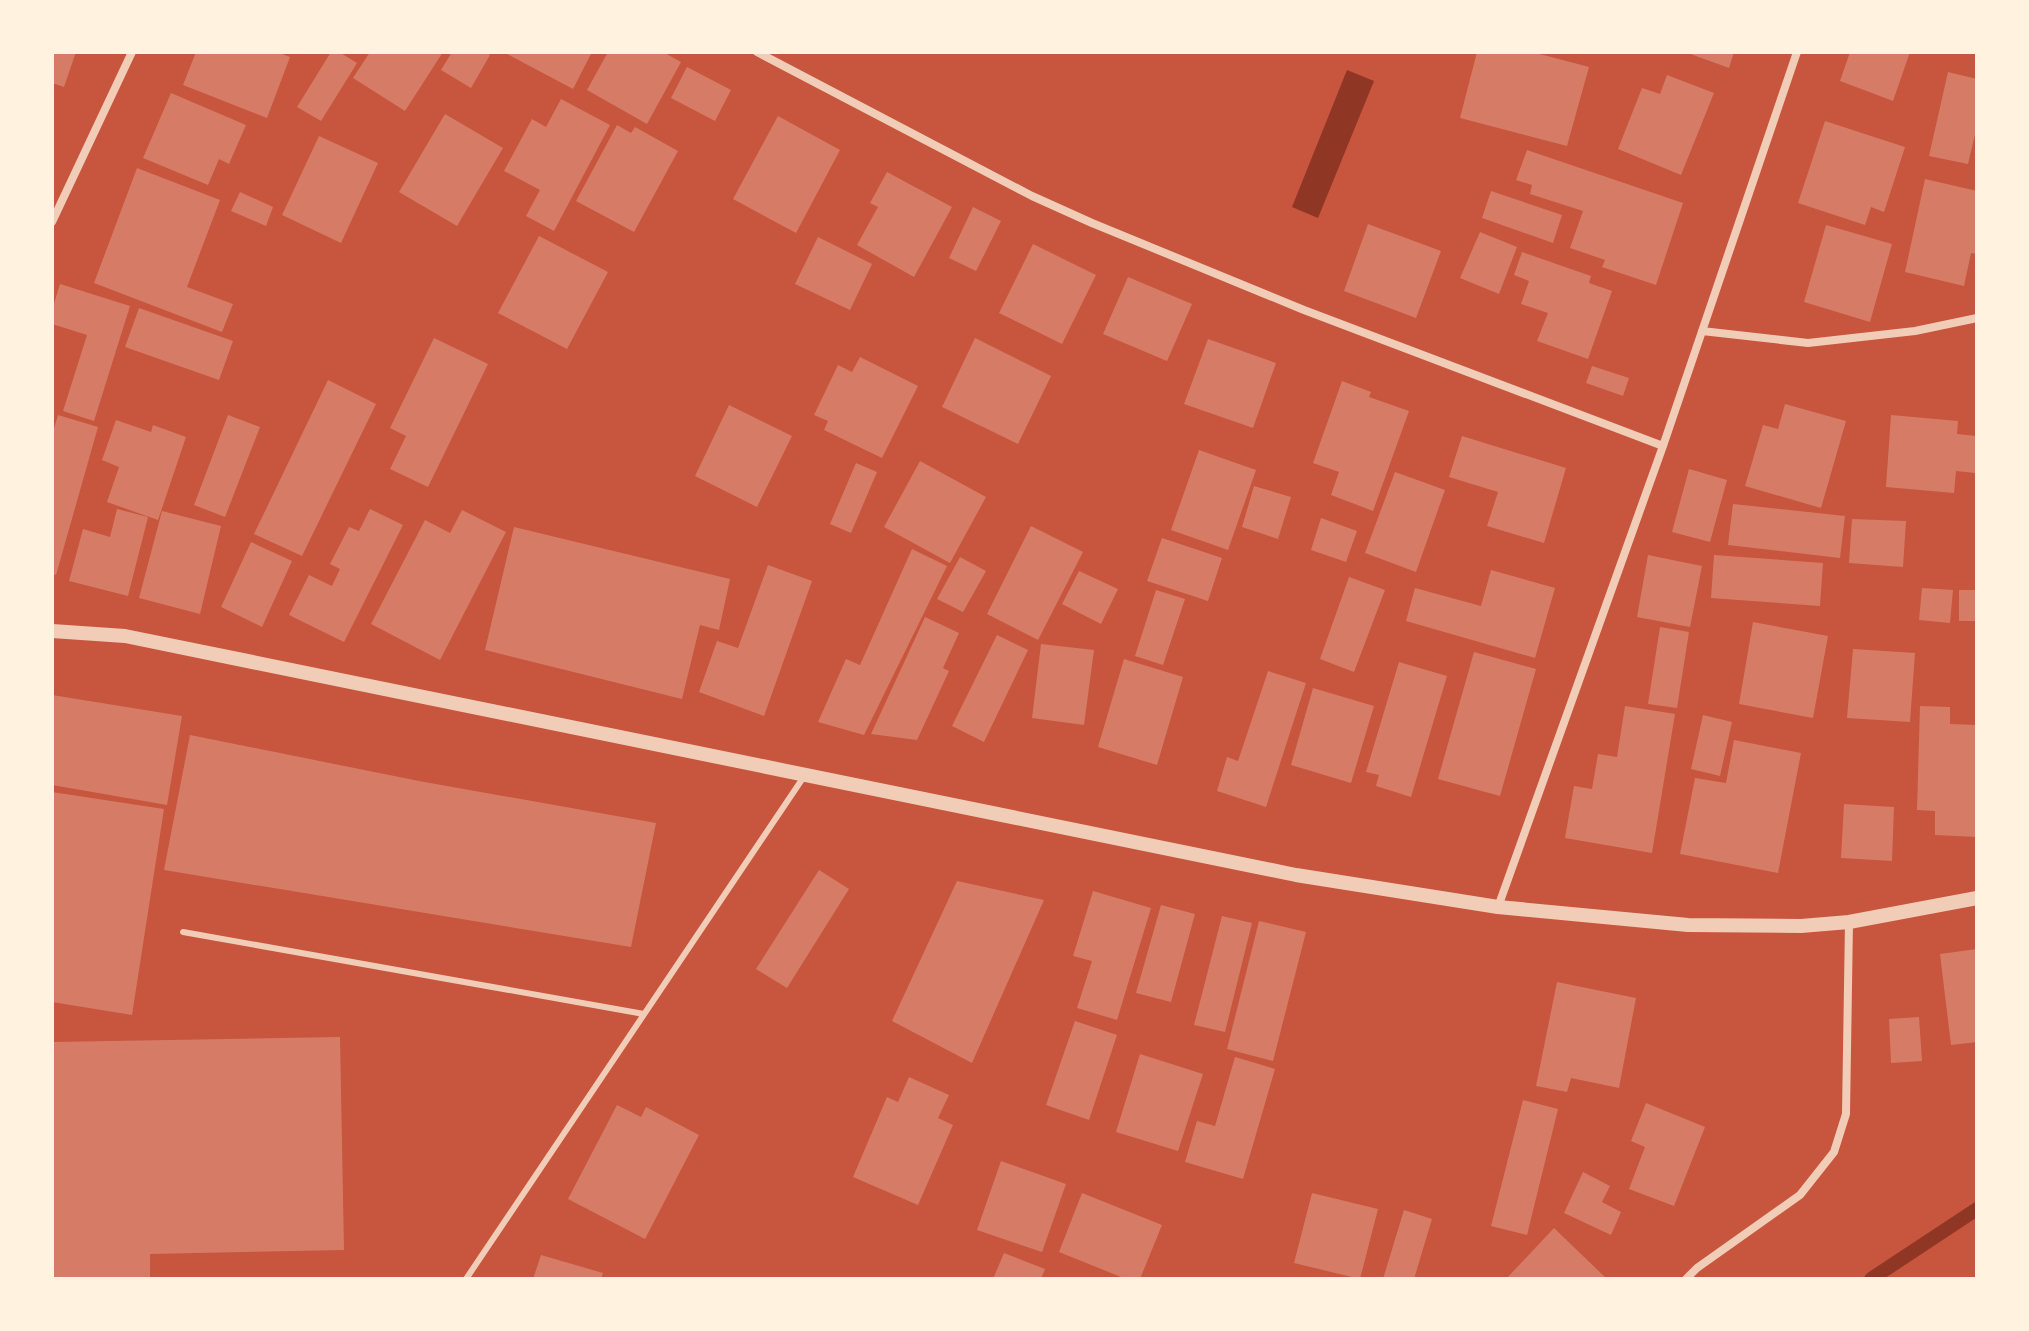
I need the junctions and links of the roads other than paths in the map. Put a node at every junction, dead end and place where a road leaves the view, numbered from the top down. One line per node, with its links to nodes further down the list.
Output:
1 (132, 52): 4 (street)
2 (757, 52): 7 (street)
3 (1797, 52): 6 (street)
4 (52, 222)
5 (1977, 318): 6 (street)
6 (1702, 331): 7 (street)
7 (1663, 446): 11 (street)
8 (52, 631): 9 (street)
9 (805, 775): 11 (street); 14 (lane)
10 (1977, 898): 12 (street)
11 (1498, 907): 12 (street)
12 (1849, 922): 16 (street)
13 (183, 932): 14 (lane)
14 (644, 1014): 15 (lane)
15 (466, 1279)
16 (1686, 1279)

